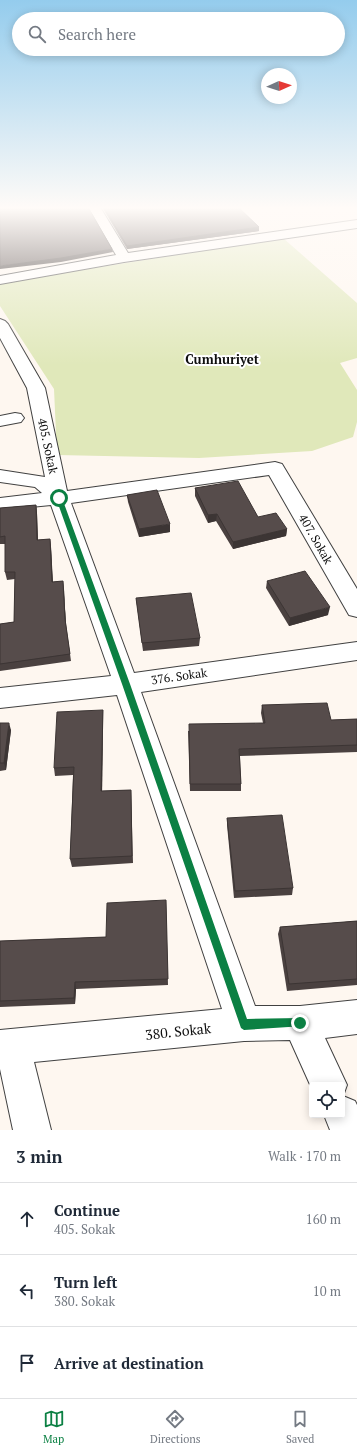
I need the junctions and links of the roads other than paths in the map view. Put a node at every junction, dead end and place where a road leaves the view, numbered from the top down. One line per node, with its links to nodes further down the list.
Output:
1 (114, 260): 2 (street)
2 (0, 280)
3 (0, 324): 5 (street, 405. Sokak)
4 (0, 476): 5 (street)
5 (59, 498): 6 (street); 7 (street, 407. Sokak); 9 (street, 405. Sokak)
6 (0, 504)
7 (357, 609)
8 (357, 651): 9 (street, 376. Sokak)
9 (126, 684): 10 (street, 376. Sokak); 13 (street, 405. Sokak)
10 (0, 698)
11 (357, 1017): 12 (street, 380. Sokak)
12 (300, 1023): 13 (street, 380. Sokak); 15 (street)
13 (244, 1024): 14 (street, 380. Sokak)
14 (6, 1048): 17 (street)
15 (328, 1082)
16 (344, 1118): 18 (street)
17 (32, 1130)
18 (349, 1130)

